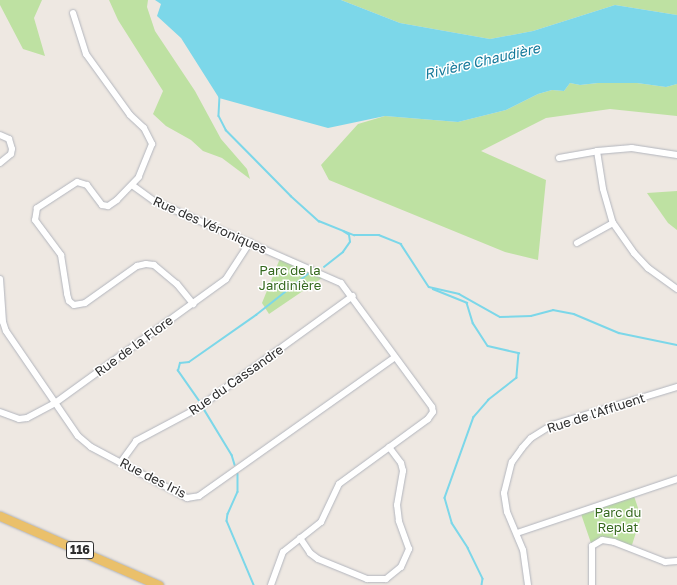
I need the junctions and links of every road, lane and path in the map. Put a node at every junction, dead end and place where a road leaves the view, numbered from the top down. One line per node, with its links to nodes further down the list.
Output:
1 (73, 13): 7 (street)
2 (0, 135): 6 (street)
3 (597, 151): 4 (street); 5 (street); 8 (street)
4 (677, 155)
5 (559, 158)
6 (0, 163)
7 (132, 185): 9 (street, Rue des Véroniques); 14 (street)
8 (613, 223): 10 (street); 12 (street)
9 (250, 242): 13 (street, Rue des Véroniques); 14 (street, Rue de la Flore)
10 (577, 243)
11 (0, 279): 17 (street, Rue des Iris)
12 (677, 289)
13 (353, 296): 15 (street, Rue des Véroniques); 20 (street, Rue du Cassandre)
14 (193, 304): 17 (street, Rue de la Flore)
15 (395, 357): 19 (street, Rue des Véroniques); 20 (street, Rue des Iris)
16 (677, 387): 23 (street, Rue de l'Affluent)
17 (55, 403): 18 (street, Rue de la Flore); 20 (street, Rue des Iris)
18 (0, 412)
19 (389, 448): 24 (street); 24 (street)
20 (121, 462)
21 (677, 479): 23 (street)
22 (0, 516): 26 (main road, 116)
23 (517, 533): 28 (street, Rue de l'Affluent)
24 (300, 538): 27 (street)
25 (677, 561): 29 (street)
26 (159, 585)
27 (271, 585)
28 (528, 585)
29 (592, 585)

